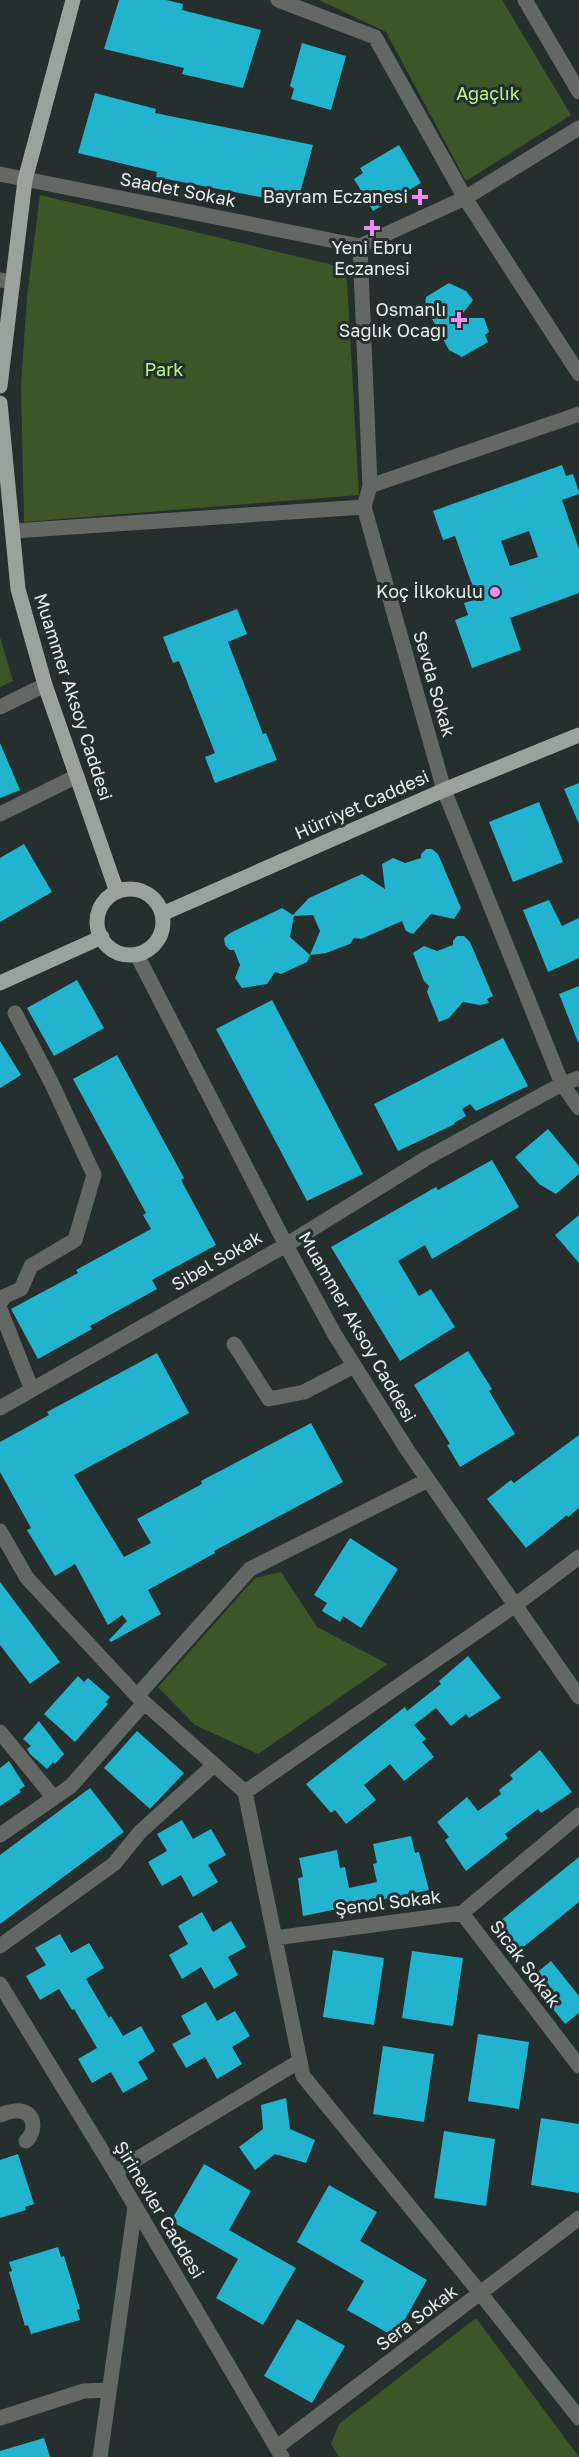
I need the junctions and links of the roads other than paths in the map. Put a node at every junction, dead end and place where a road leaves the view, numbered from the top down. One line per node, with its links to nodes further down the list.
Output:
1 (73, 0): 7 (main road)
2 (278, 0): 8 (street)
3 (525, 0): 4 (street)
4 (579, 92)
5 (579, 128): 8 (street)
6 (0, 174): 7 (street, Saadet Sokak)
7 (25, 180): 9 (street, Saadet Sokak); 10 (main road)
8 (465, 198): 9 (street); 11 (street)
9 (360, 246): 15 (street)
10 (6, 281): 12 (main road)
11 (579, 374)
12 (0, 386)
13 (0, 403): 17 (main road, Muammer Aksoy Caddesi)
14 (579, 414): 15 (street)
15 (370, 486): 16 (street)
16 (364, 507): 17 (street); 22 (street, Sevda Sokak)
17 (13, 531): 18 (main road, Muammer Aksoy Caddesi)
18 (45, 685): 19 (street); 21 (main road, Muammer Aksoy Caddesi)
19 (0, 706)
20 (579, 735): 22 (main road, Hürriyet Caddesi)
21 (77, 776): 23 (street); 24 (main road, Muammer Aksoy Caddesi)
22 (444, 790): 25 (main road, Hürriyet Caddesi); 31 (street, Sevda Sokak)
23 (0, 814)
24 (117, 892): 25 (main road); 26 (main road)
25 (162, 914): 27 (main road)
26 (102, 937): 27 (main road); 28 (main road)
27 (137, 955): 33 (street, Muammer Aksoy Caddesi)
28 (0, 983)
29 (15, 1013): 34 (street)
30 (579, 1078): 31 (street, Sibel Sokak)
31 (562, 1084): 32 (street, Sevda Sokak); 33 (street, Sibel Sokak)
32 (579, 1108)
33 (286, 1245): 37 (street, Muammer Aksoy Caddesi); 38 (street, Sibel Sokak)
34 (0, 1303)
35 (0, 1309): 38 (street)
36 (234, 1344): 37 (street)
37 (354, 1366): 40 (street, Muammer Aksoy Caddesi)
38 (32, 1390): 39 (street, Sibel Sokak)
39 (0, 1408)
40 (428, 1480): 43 (street, Muammer Aksoy Caddesi); 45 (street)
41 (0, 1531): 45 (street)
42 (579, 1557): 43 (street)
43 (514, 1606): 44 (street, Muammer Aksoy Caddesi); 48 (street)
44 (579, 1697)
45 (140, 1700): 47 (street); 49 (street)
46 (0, 1732): 49 (street)
47 (214, 1765): 48 (street); 54 (street)
48 (245, 1792): 53 (street)
49 (54, 1798): 51 (street)
50 (579, 1815): 52 (street, Şenol Sokak)
51 (0, 1835)
52 (462, 1913): 53 (street, Şenol Sokak); 57 (street, Sıcak Sokak)
53 (275, 1938): 56 (street)
54 (0, 1946)
55 (0, 1984): 60 (street, Şirinevler Caddesi)
56 (300, 2061): 60 (street); 63 (street)
57 (579, 2066)
58 (0, 2115): 59 (street)
59 (26, 2141)
60 (115, 2172): 61 (street, Şirinevler Caddesi)
61 (135, 2207): 64 (street); 67 (street, Şirinevler Caddesi)
62 (579, 2218): 63 (street, Sera Sokak)
63 (481, 2294): 66 (street); 67 (street, Sera Sokak)
64 (109, 2391): 65 (street); 68 (street)
65 (0, 2418)
66 (579, 2418)
67 (280, 2452)
68 (100, 2457)

